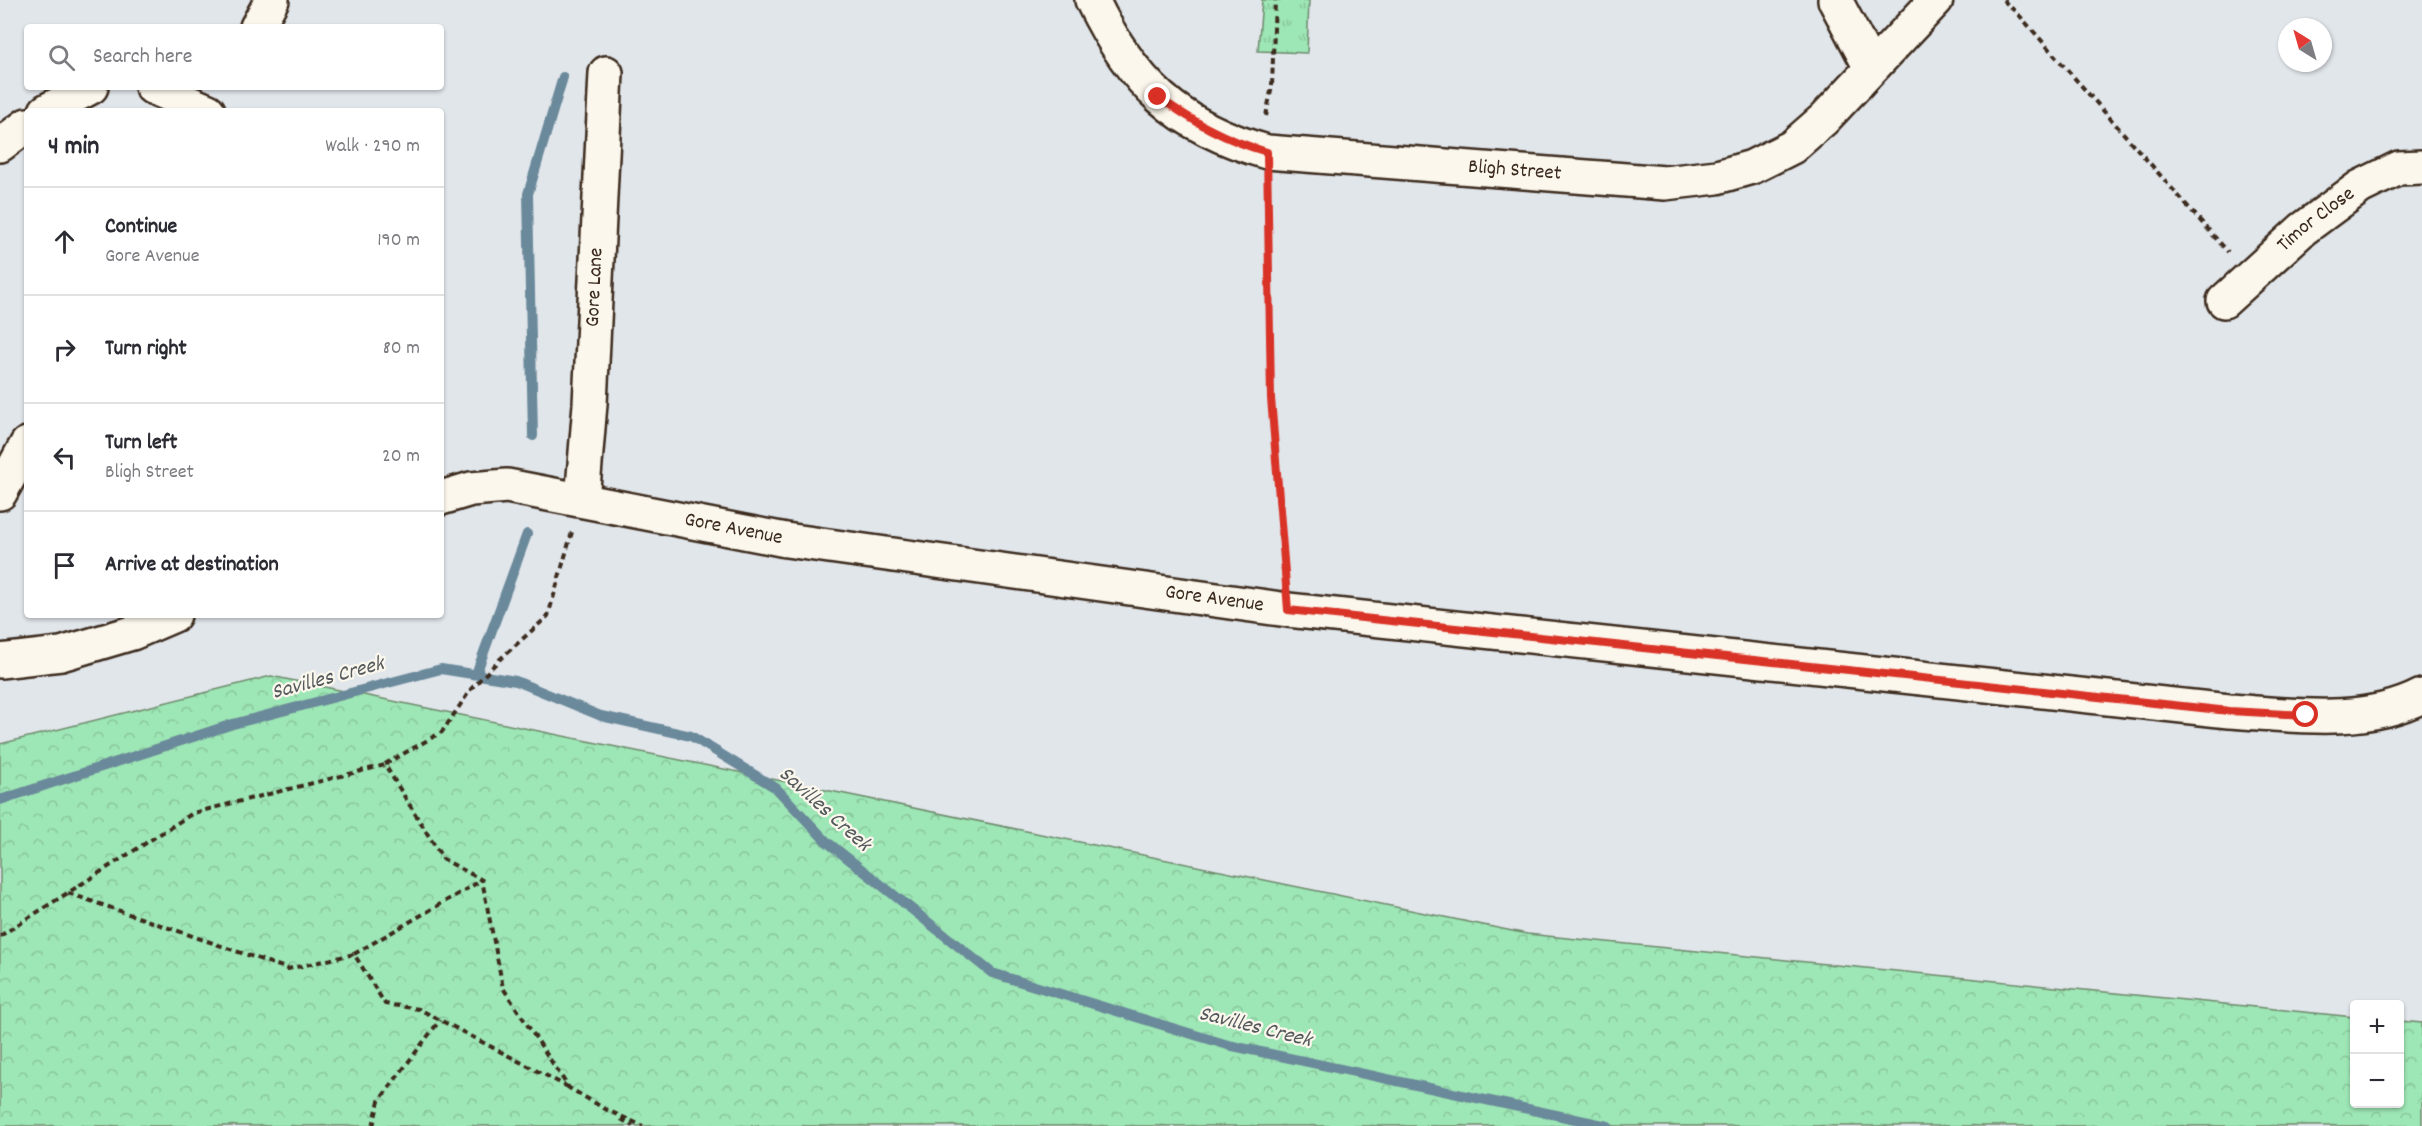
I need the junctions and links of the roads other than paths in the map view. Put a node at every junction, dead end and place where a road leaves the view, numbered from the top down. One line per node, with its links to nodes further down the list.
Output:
1 (272, 0): 5 (street)
2 (1092, 0): 6 (street, Bligh Street)
3 (1835, 0): 6 (street)
4 (1936, 0): 6 (street, Bligh Street)
5 (259, 24)
6 (1870, 69)
7 (606, 73): 21 (street, Gore Lane)
8 (85, 90): 11 (street)
9 (159, 90): 12 (street)
10 (222, 90): 13 (street)
11 (52, 108)
12 (202, 108)
13 (211, 108)
14 (24, 127): 15 (street)
15 (0, 145)
16 (2422, 167): 17 (street, Timor Close)
17 (2224, 301)
18 (24, 449): 19 (street)
19 (0, 493)
20 (444, 497): 21 (street, Gore Avenue)
21 (582, 500): 24 (street, Gore Avenue)
22 (167, 618): 23 (street)
23 (0, 661)
24 (2422, 696)

